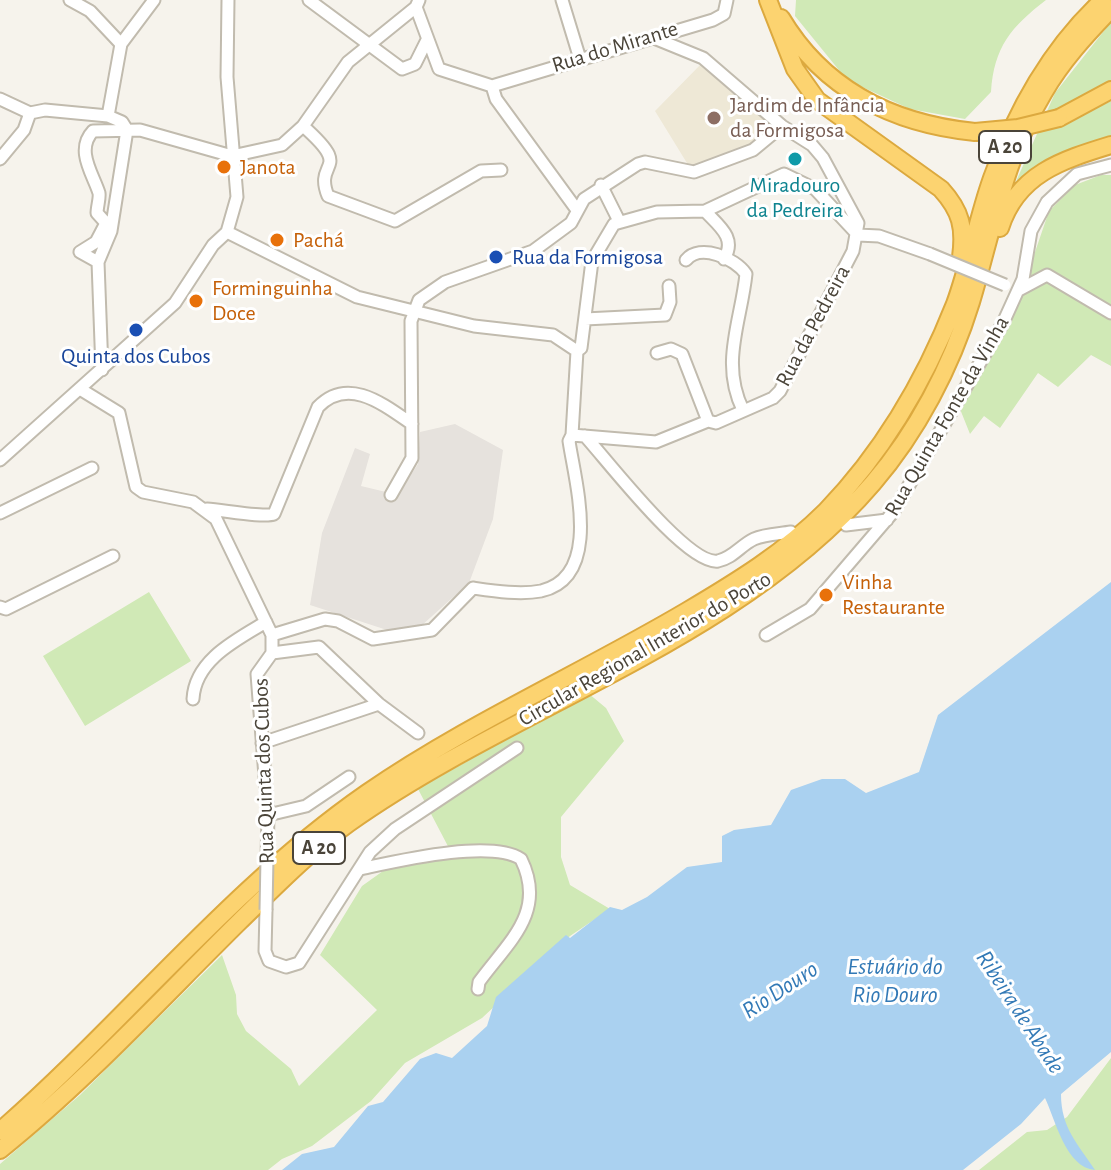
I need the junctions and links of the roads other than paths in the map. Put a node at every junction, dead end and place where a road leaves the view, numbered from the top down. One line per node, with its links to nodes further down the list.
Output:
1 (70, 0): 13 (street)
2 (154, 0): 13 (street)
3 (228, 0): 25 (street)
4 (309, 0): 14 (street)
5 (562, 0): 15 (street)
6 (727, 0): 11 (street, Rua do Mirante)
7 (768, 0): 17 (highway, bridge); 43 (highway)
8 (1103, 0): 43 (highway, Circular Regional Interior do Porto / A 20)
9 (417, 4): 12 (street); 14 (street)
10 (1111, 9): 43 (highway, Circular Regional Interior do Porto / A 20)
11 (654, 38): 15 (street, Rua do Mirante); 22 (street)
12 (427, 40): 14 (street); 16 (street)
13 (121, 44): 20 (street)
14 (366, 44): 21 (street)
15 (580, 59): 16 (street, Rua do Mirante)
16 (492, 86): 30 (street)
17 (1111, 90)
18 (0, 99): 19 (street)
19 (30, 113): 20 (street); 26 (street)
20 (108, 116): 23 (street)
21 (303, 126): 25 (street); 28 (street)
22 (782, 126): 29 (street); 34 (street)
23 (127, 130): 25 (street); 37 (street); 37 (street)
24 (1111, 145): 43 (highway)
25 (232, 156): 33 (street)
26 (0, 159)
27 (1111, 165): 39 (street)
28 (501, 170)
29 (601, 185): 30 (street); 32 (street)
30 (577, 210): 40 (street)
31 (705, 211): 32 (street); 34 (street); 35 (street)
32 (619, 221): 42 (street)
33 (227, 232): 40 (street); 46 (street)
34 (858, 235): 39 (street, bridge); 48 (street, Rua da Pedreira)
35 (724, 259): 36 (street); 48 (street)
36 (686, 260)
37 (98, 262): 46 (street)
38 (669, 286): 42 (street)
39 (1019, 291): 41 (street); 58 (street, Rua Quinta Fonte da Vinha)
40 (414, 310): 44 (street); 50 (street)
41 (1111, 313)
42 (585, 319): 44 (street)
43 (956, 320): 76 (highway, Circular Regional Interior do Porto / A 20)
44 (577, 351): 51 (street)
45 (657, 353): 49 (street)
46 (102, 370): 47 (street)
47 (80, 389): 53 (street); 56 (street)
48 (743, 410): 49 (street, Rua da Pedreira)
49 (708, 421): 52 (street, Rua da Pedreira)
50 (412, 424): 55 (street); 56 (street)
51 (572, 435): 52 (street, Rua da Pedreira); 64 (street)
52 (585, 436): 60 (street)
53 (0, 460)
54 (92, 468): 57 (street)
55 (391, 495)
56 (207, 509): 63 (street, Rua Quinta dos Cubos)
57 (0, 513)
58 (887, 520): 59 (street); 65 (street, Rua Quinta Fonte da Vinha)
59 (846, 525)
60 (791, 532)
61 (113, 556): 62 (street)
62 (0, 607)
63 (266, 622): 64 (street, Rua Quinta dos Cubos); 67 (street)
64 (272, 635): 66 (street, Rua Quinta dos Cubos)
65 (766, 635)
66 (272, 653): 68 (street); 70 (street, Rua Quinta dos Cubos)
67 (193, 699)
68 (379, 704): 69 (street); 70 (street)
69 (418, 733)
70 (262, 743): 73 (street, Rua Quinta dos Cubos)
71 (517, 748): 74 (street)
72 (349, 777): 73 (street)
73 (268, 815): 74 (street, Rua Quinta dos Cubos, bridge)
74 (360, 869): 75 (street)
75 (478, 989)
76 (82, 1067): 77 (highway, Circular Regional Interior do Porto / A 20); 78 (highway, Circular Regional Interior do Porto / A 20)
77 (0, 1131)
78 (0, 1150)

